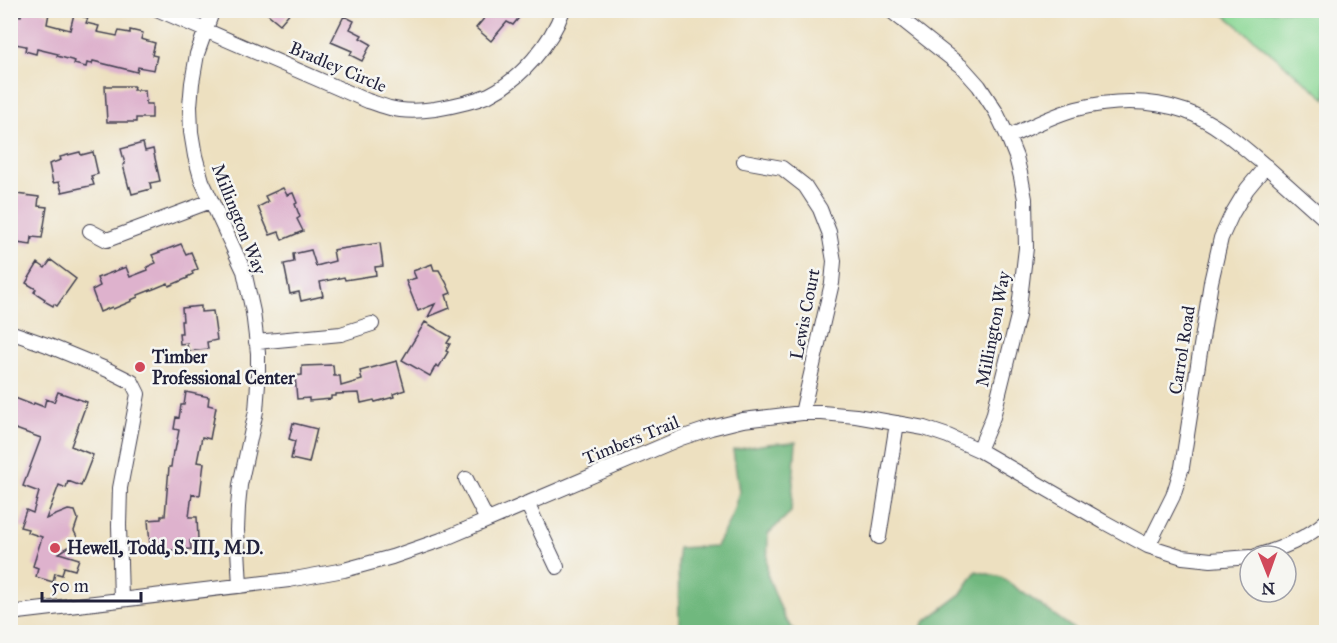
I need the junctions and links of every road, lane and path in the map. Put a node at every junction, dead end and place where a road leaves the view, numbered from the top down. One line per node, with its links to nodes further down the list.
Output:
1 (159, 10): 5 (street, Bradley Circle)
2 (214, 10): 5 (street, Millington Way)
3 (563, 10): 5 (street, Bradley Circle)
4 (890, 10): 6 (street, Millington Way)
5 (206, 30): 9 (street, Millington Way)
6 (1008, 136): 8 (street); 17 (street, Millington Way)
7 (744, 161): 15 (street, Lewis Court)
8 (1266, 166): 10 (street); 24 (street, Carrol Road)
9 (211, 201): 11 (street); 14 (street, Millington Way)
10 (1326, 220)
11 (90, 231)
12 (372, 324): 14 (street)
13 (10, 332): 28 (street)
14 (256, 342): 27 (street, Millington Way)
15 (802, 414): 16 (street, Timbers Trail); 19 (street, Timbers Trail)
16 (897, 423): 17 (street, Timbers Trail); 22 (street)
17 (979, 450): 24 (street, Timbers Trail)
18 (466, 479): 20 (street)
19 (527, 503): 20 (street, Timbers Trail); 26 (street)
20 (487, 520): 27 (street, Timbers Trail)
21 (1326, 520): 23 (street)
22 (879, 537)
23 (1288, 544)
24 (1148, 546): 25 (street, Timbers Trail)
25 (1238, 558)
26 (556, 567)
27 (240, 586): 28 (street, Timbers Trail)
28 (121, 600): 29 (street, Timbers Trail)
29 (10, 613)

